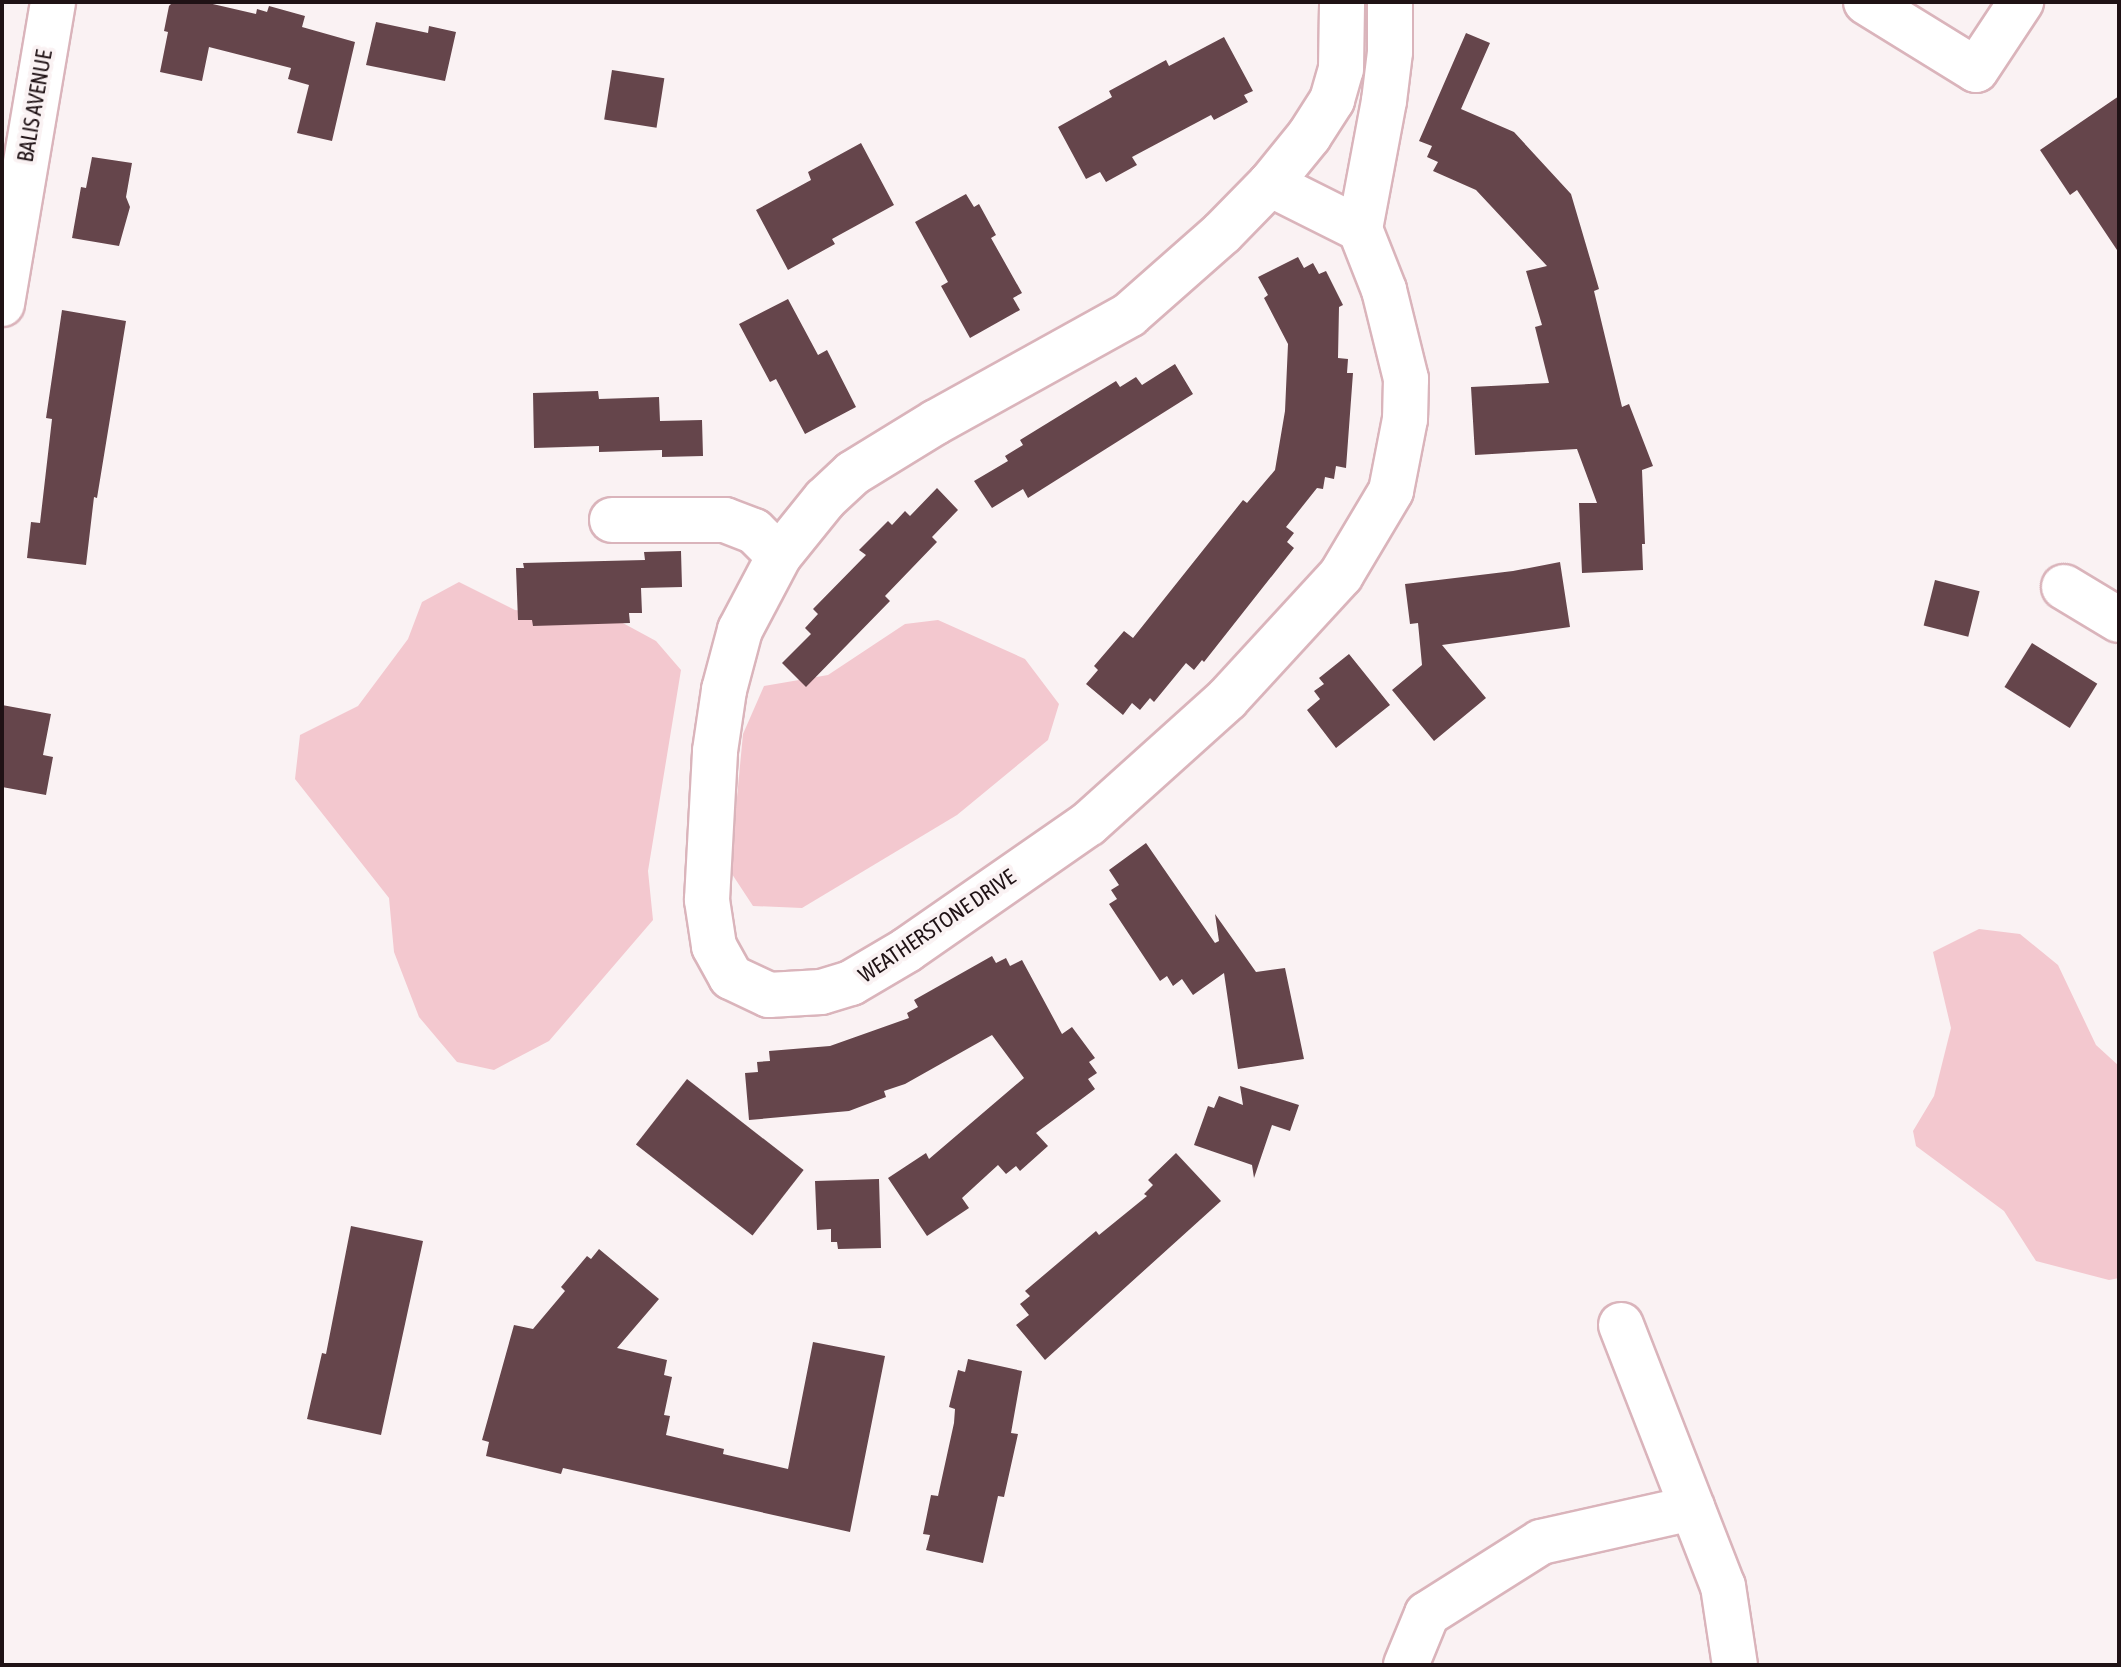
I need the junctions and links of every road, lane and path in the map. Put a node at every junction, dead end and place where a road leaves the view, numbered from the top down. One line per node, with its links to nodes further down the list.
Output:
1 (53, 2): 8 (street, BALIS AVENUE)
2 (1342, 2): 6 (street, WEATHERSTONE DRIVE)
3 (1390, 2): 7 (street, WEATHERSTONE DRIVE)
4 (1866, 2): 5 (street)
5 (2021, 2)
6 (1270, 184): 7 (street); 10 (street, WEATHERSTONE DRIVE)
7 (1360, 229): 10 (street, WEATHERSTONE DRIVE)
8 (2, 304)
9 (612, 520): 10 (street)
10 (779, 556)
11 (2064, 587): 12 (street)
12 (2119, 620)
13 (1621, 1325): 14 (street)
14 (1692, 1508): 15 (street); 16 (street)
15 (1406, 1665)
16 (1735, 1665)

